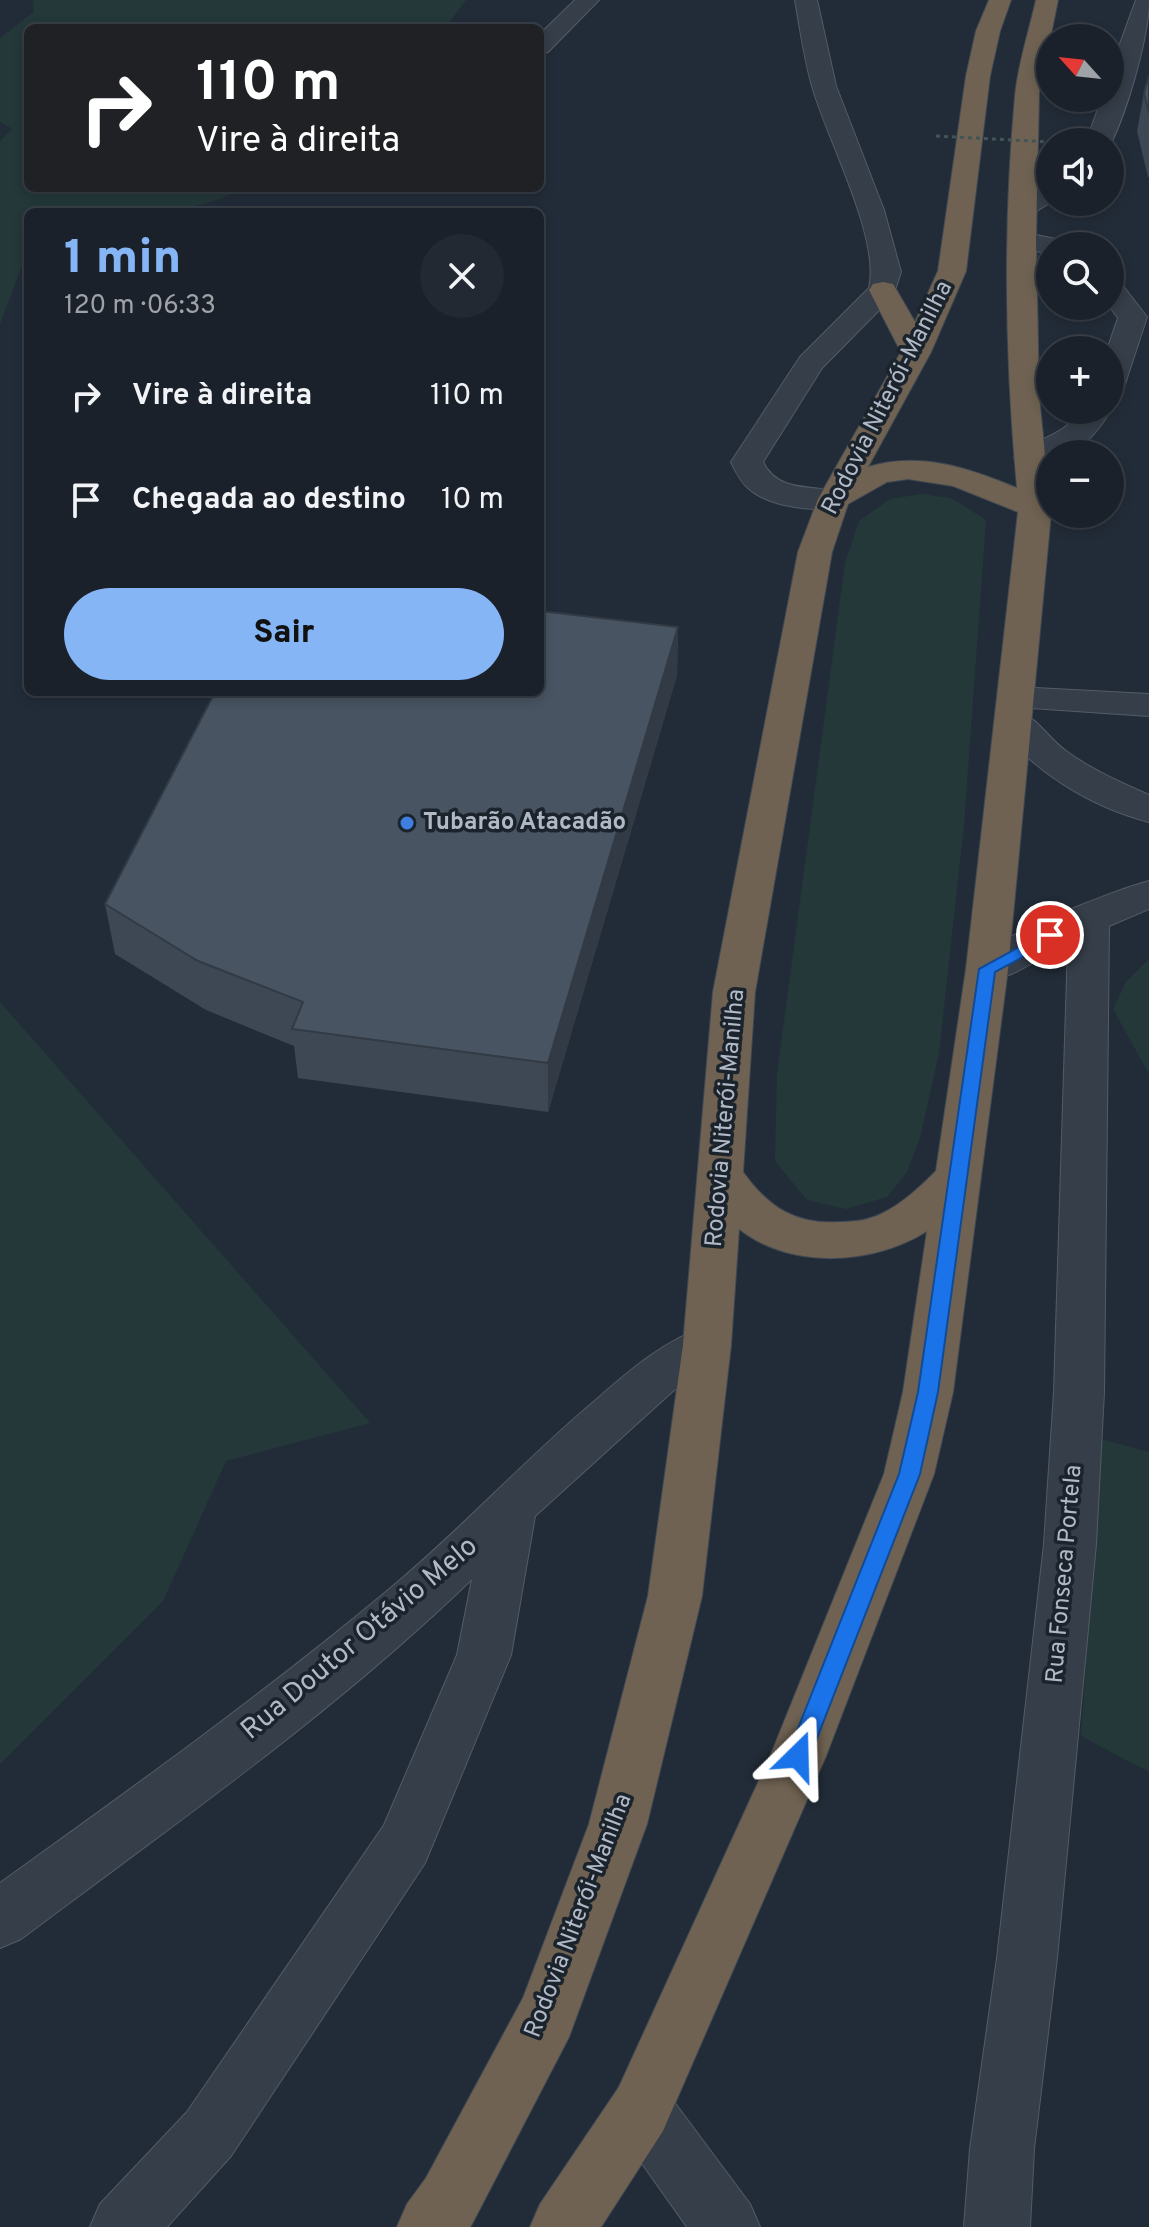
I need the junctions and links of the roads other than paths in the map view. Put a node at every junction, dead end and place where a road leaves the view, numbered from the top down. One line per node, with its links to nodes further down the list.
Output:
1 (588, 0): 6 (street)
2 (806, 0): 11 (street)
3 (1000, 0): 14 (highway, Rodovia Niterói-Manilha)
4 (1047, 0): 9 (highway)
5 (1147, 0): 7 (street)
6 (544, 43)
7 (1105, 128)
8 (1036, 200): 9 (street)
9 (1023, 208): 10 (highway)
10 (1036, 243): 16 (highway)
11 (883, 290): 14 (highway); 17 (street)
12 (1124, 306): 13 (street)
13 (1124, 343)
14 (916, 352): 17 (highway, Rodovia Niterói-Manilha)
15 (1089, 424): 16 (street)
16 (1030, 458): 18 (highway)
17 (834, 499): 18 (highway); 26 (highway, Rodovia Niterói-Manilha)
18 (1035, 507): 20 (highway)
19 (1149, 686): 20 (street)
20 (1015, 698): 21 (street); 22 (street); 25 (highway)
21 (1149, 705)
22 (1149, 810)
23 (1149, 894): 24 (street)
24 (1089, 917): 25 (street); 36 (street, Rua Fonseca Portela)
25 (987, 969): 27 (highway)
26 (722, 1178): 27 (highway); 28 (highway, Rodovia Niterói-Manilha)
27 (957, 1179): 31 (highway)
28 (707, 1345): 29 (street, Rua Doutor Otávio Melo); 33 (highway, Rodovia Niterói-Manilha)
29 (511, 1509): 30 (street, Rua Doutor Otávio Melo); 32 (street)
30 (0, 1919)
31 (641, 2109): 34 (highway); 35 (street)
32 (123, 2227)
33 (430, 2227)
34 (563, 2227)
35 (727, 2227)
36 (997, 2227)

